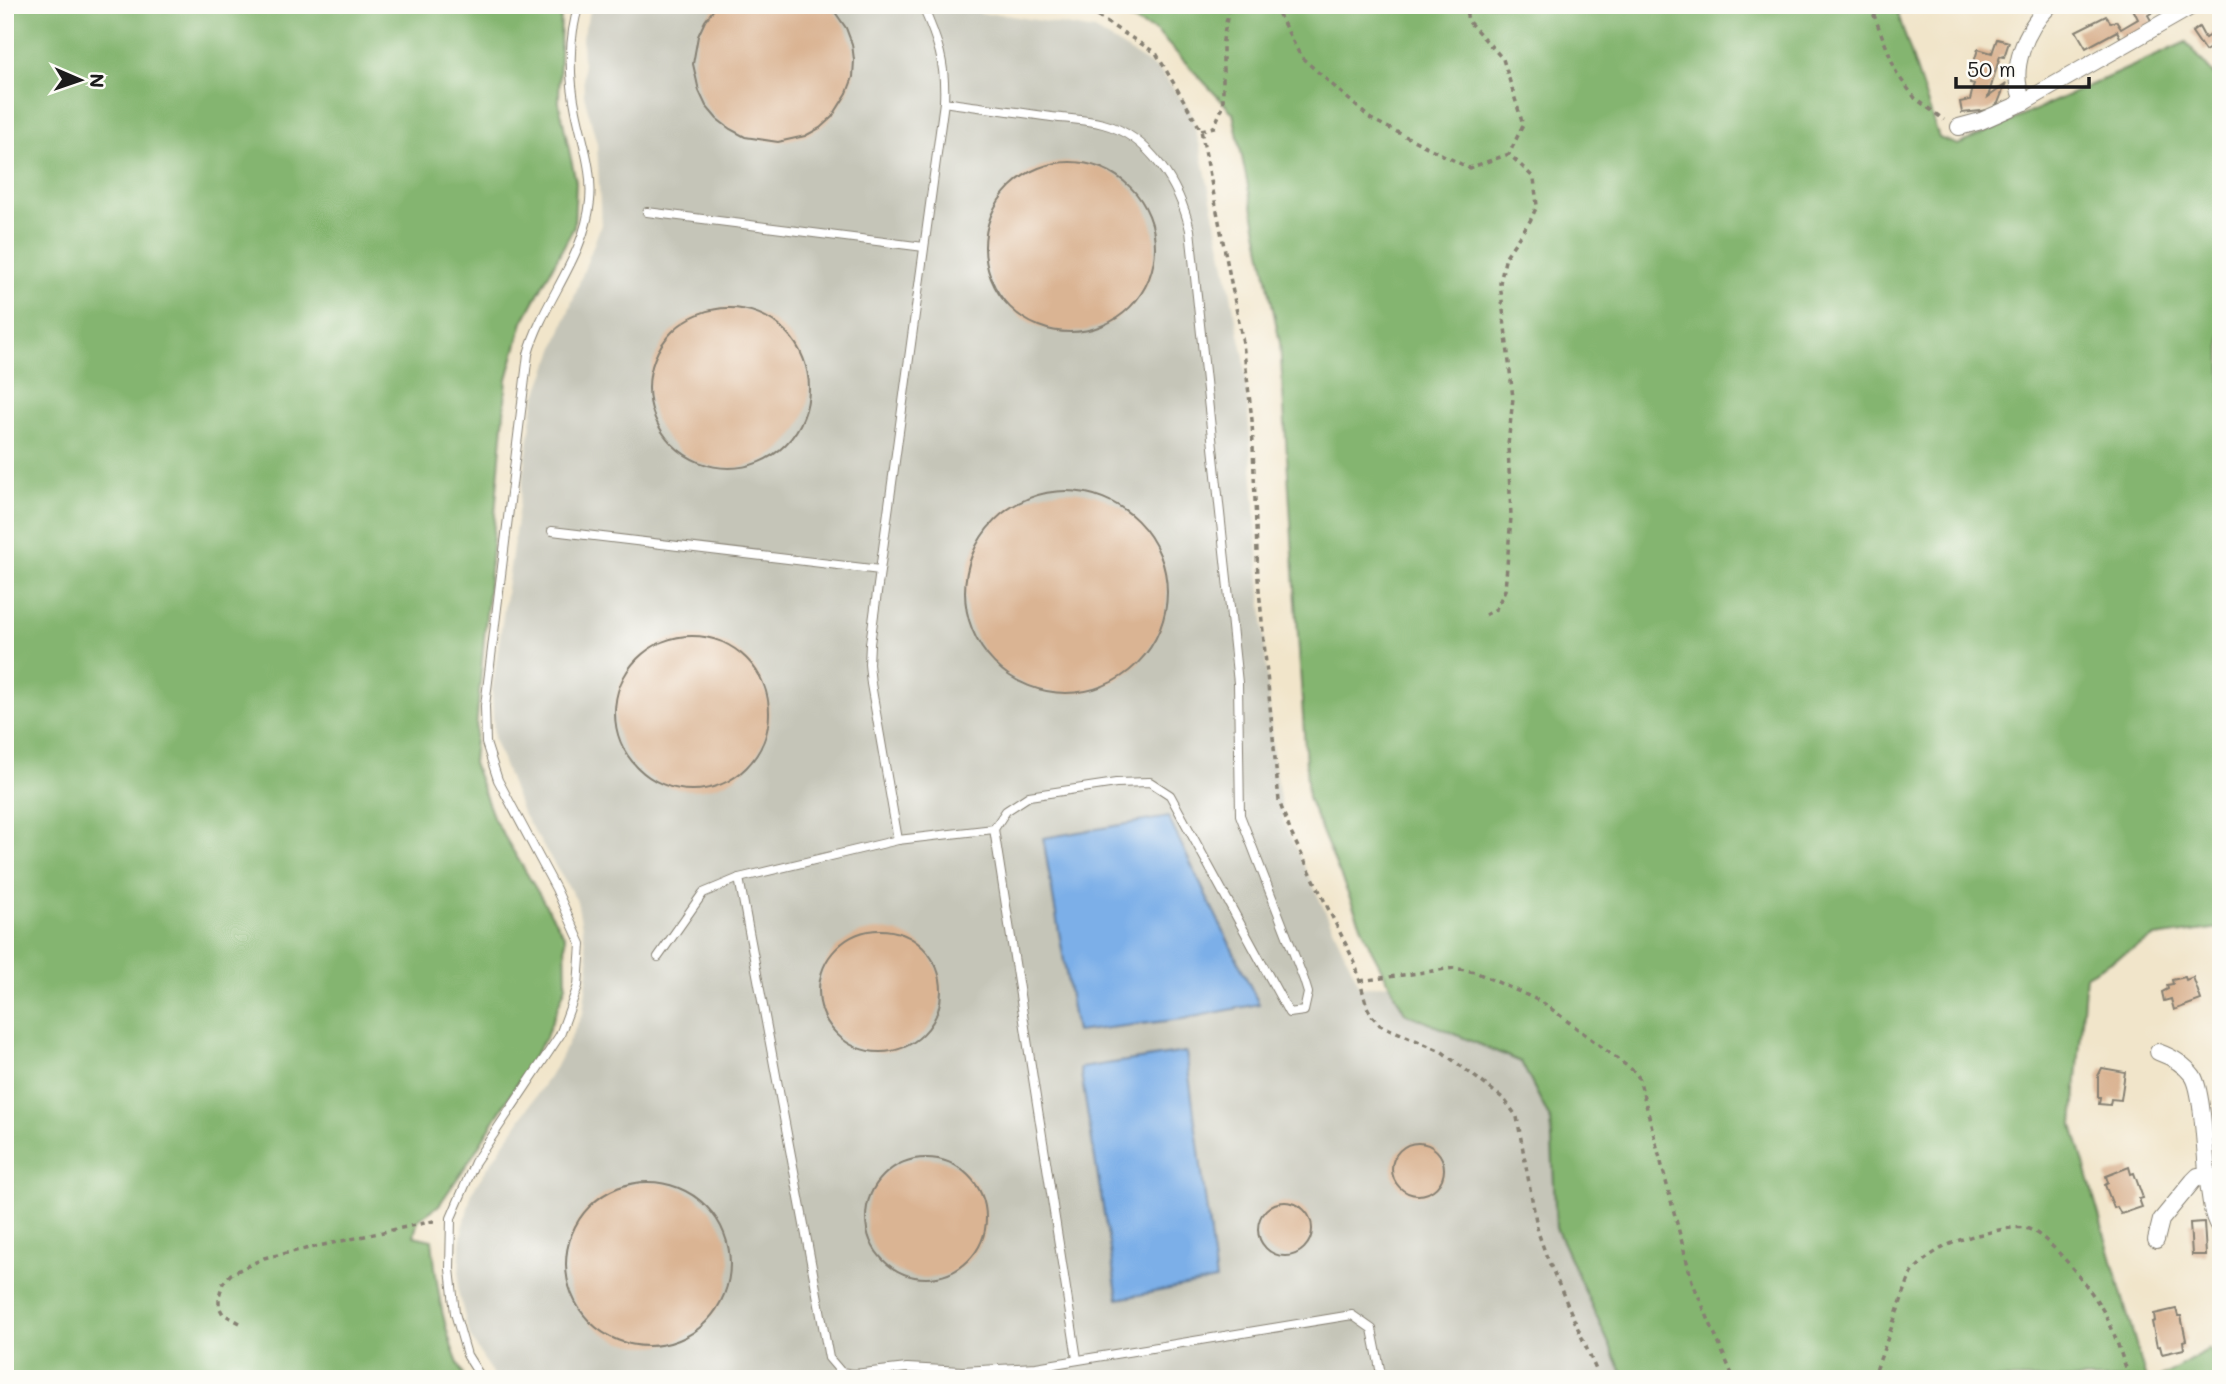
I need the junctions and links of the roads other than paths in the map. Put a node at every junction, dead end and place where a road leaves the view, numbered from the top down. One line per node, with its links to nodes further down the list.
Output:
1 (579, 5): 23 (lane)
2 (922, 5): 5 (lane)
3 (2050, 5): 6 (street)
4 (2194, 5): 6 (street)
5 (943, 102): 9 (lane); 12 (lane)
6 (2024, 102): 7 (street)
7 (1959, 127)
8 (647, 212): 9 (lane)
9 (924, 247): 11 (lane)
10 (552, 531): 11 (lane)
11 (880, 570): 13 (lane)
12 (994, 829): 13 (lane); 20 (lane)
13 (898, 840): 14 (lane)
14 (739, 878): 15 (lane); 21 (lane)
15 (658, 957)
16 (2158, 1052): 17 (street)
17 (2207, 1175): 18 (street); 19 (street)
18 (2221, 1230)
19 (2155, 1240)
20 (1077, 1359): 22 (lane); 24 (lane)
21 (839, 1375): 22 (lane)
22 (962, 1375)
23 (482, 1379)
24 (1382, 1379)

